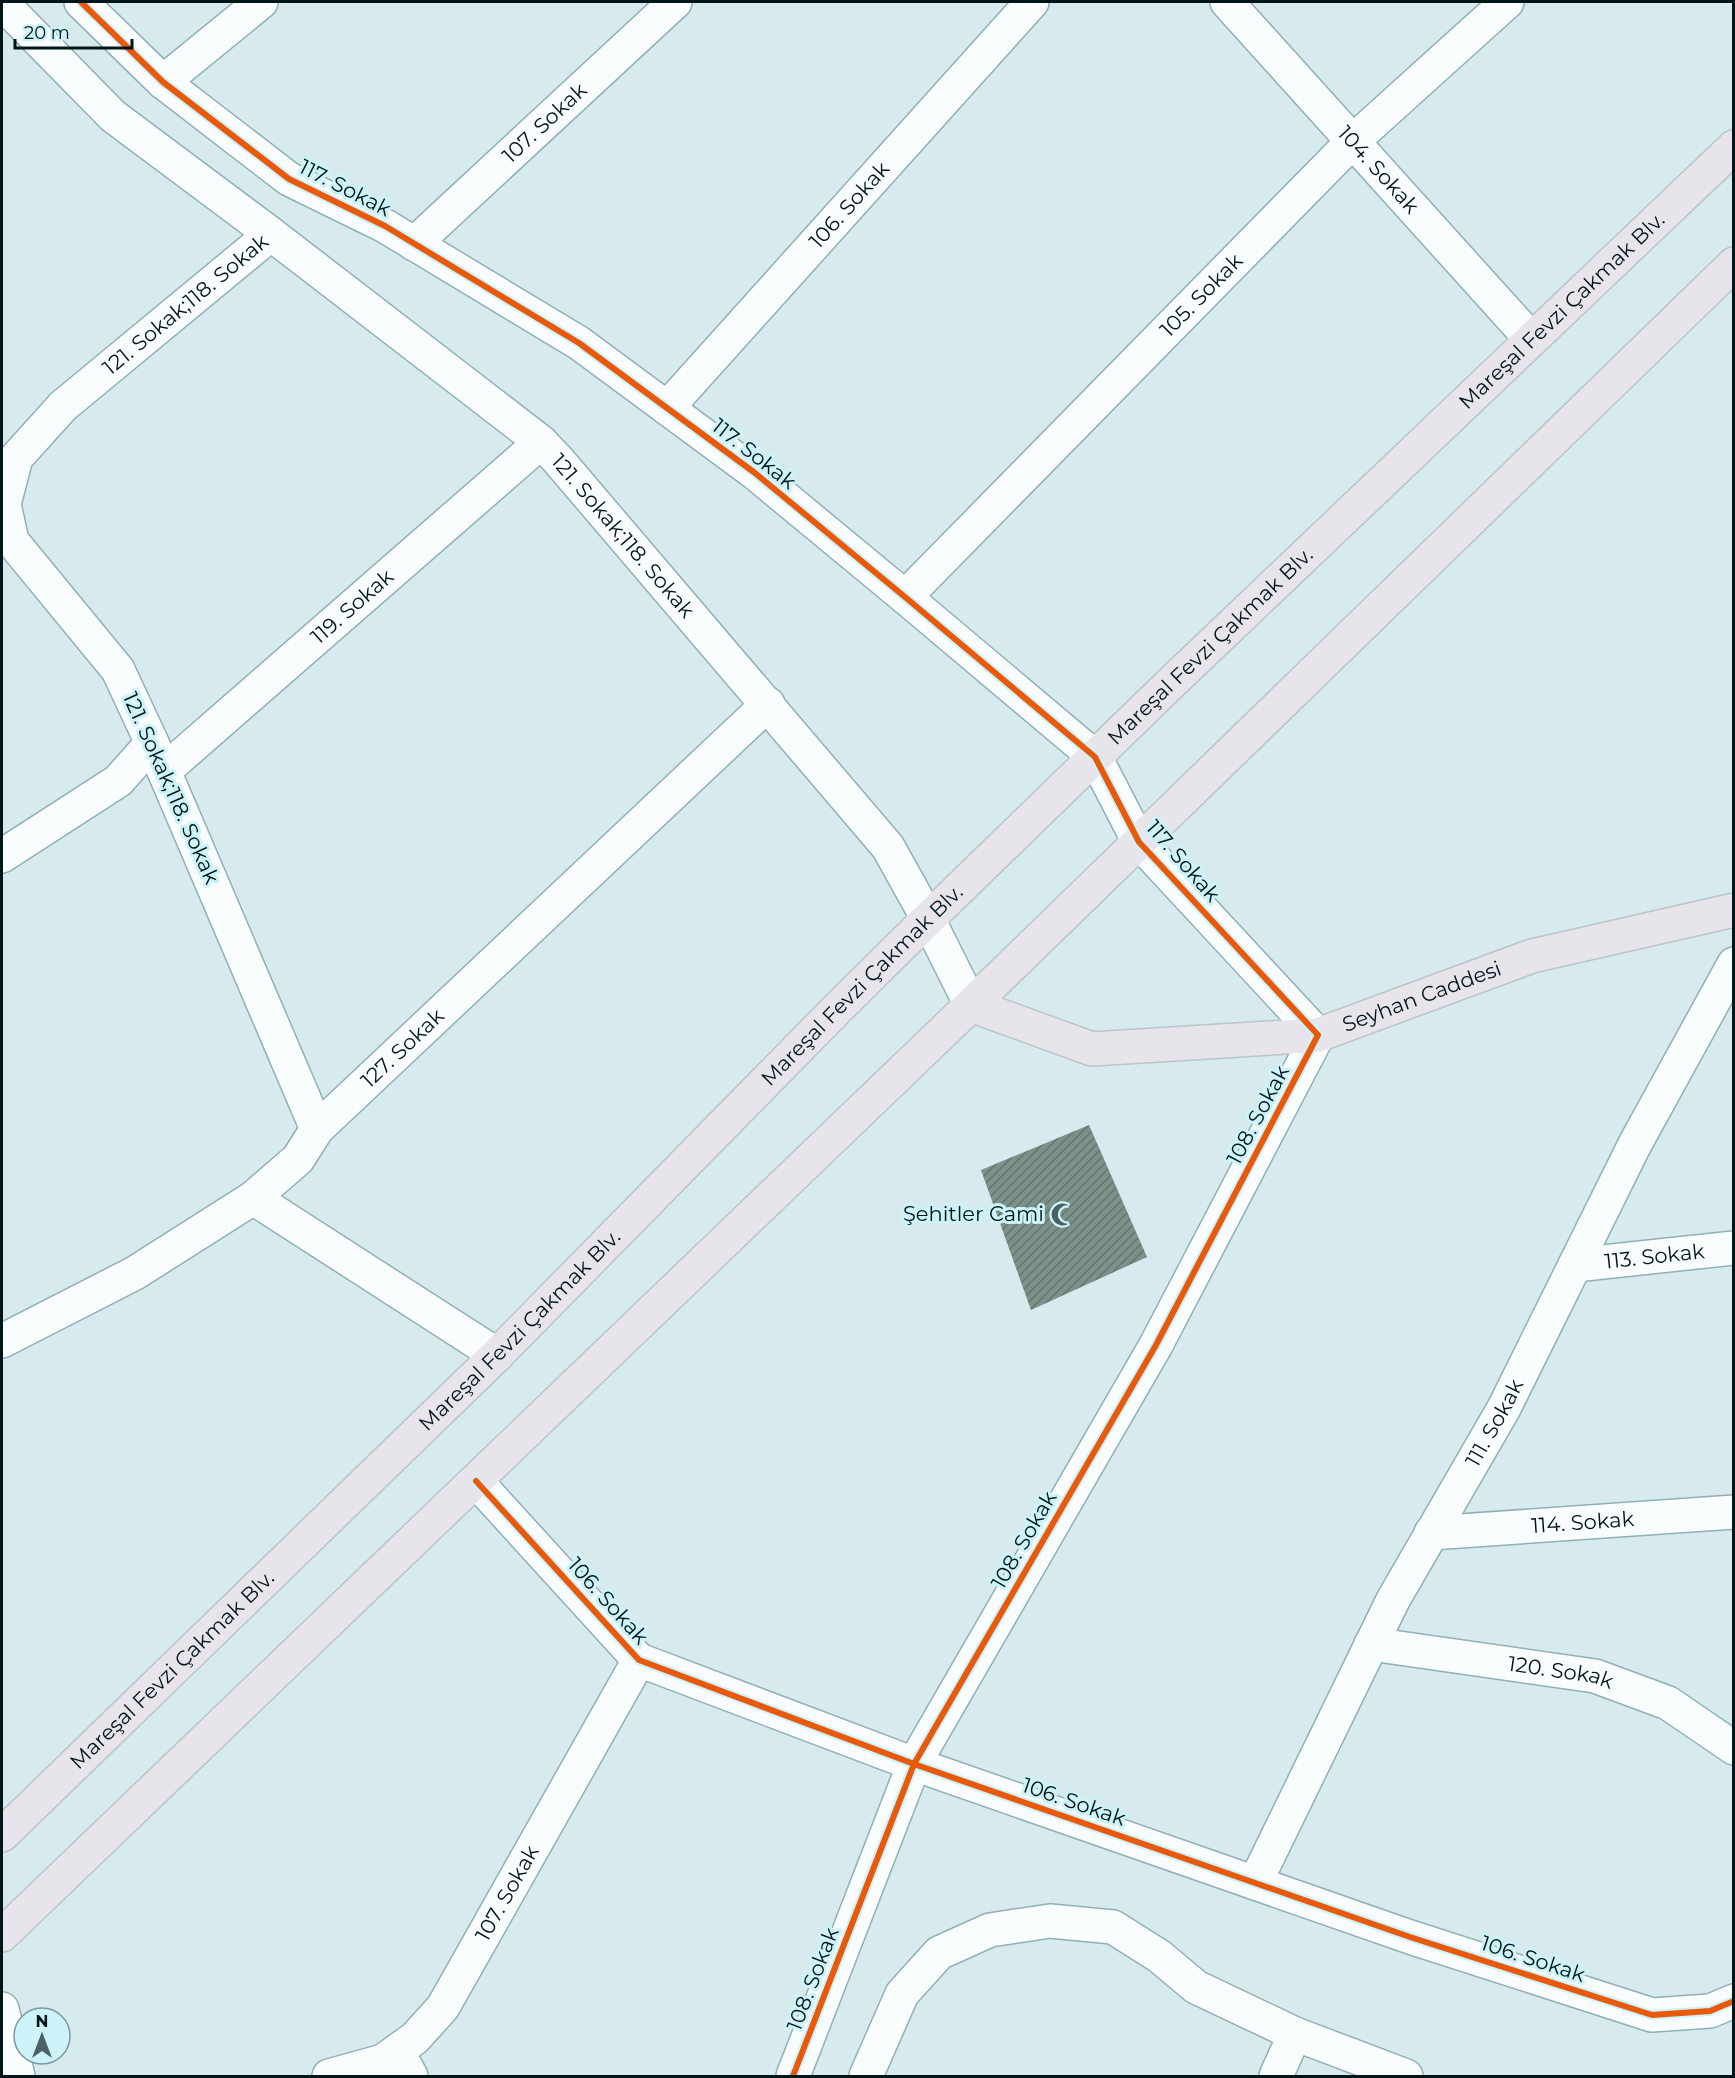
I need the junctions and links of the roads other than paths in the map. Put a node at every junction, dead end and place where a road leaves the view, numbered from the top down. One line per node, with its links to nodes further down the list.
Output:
1 (81, 2): 8 (street, 117. Sokak)
2 (261, 2): 8 (street)
3 (675, 2): 12 (street, 107. Sokak)
4 (1032, 2): 15 (street, 106. Sokak)
5 (1227, 2): 9 (street, 104. Sokak)
6 (1507, 2): 9 (street, 105. Sokak)
7 (2, 3): 11 (street)
8 (163, 82): 12 (street, 117. Sokak)
9 (1353, 141): 14 (street, 104. Sokak); 18 (street, 105. Sokak)
10 (1734, 147): 14 (main road, Mareşal Fevzi Çakmak Blv.)
11 (271, 234): 16 (street, 121. Sokak;118. Sokak); 17 (street, 121. Sokak;118. Sokak)
12 (414, 244): 15 (street, 117. Sokak)
13 (1734, 264): 22 (main road)
14 (1531, 339): 21 (main road, Mareşal Fevzi Çakmak Blv.)
15 (667, 408): 18 (street, 117. Sokak)
16 (541, 442): 19 (street, 121. Sokak;118. Sokak); 20 (street, 119. Sokak)
17 (9, 465): 20 (street, 121. Sokak;118. Sokak)
18 (905, 597): 21 (street, 117. Sokak)
19 (768, 704): 25 (street, 121. Sokak;118. Sokak); 29 (street, 127. Sokak)
20 (158, 757): 23 (street, 119. Sokak); 29 (street, 121. Sokak;118. Sokak)
21 (1095, 757): 22 (street, 117. Sokak); 25 (main road, Mareşal Fevzi Çakmak Blv.)
22 (1139, 842): 27 (main road); 28 (street, 117. Sokak)
23 (2, 856)
24 (1734, 909): 28 (main road, Seyhan Caddesi)
25 (928, 919): 27 (street, 121. Sokak;118. Sokak); 34 (main road, Mareşal Fevzi Çakmak Blv.)
26 (1734, 964): 32 (street, 111. Sokak)
27 (971, 1005): 28 (main road, Seyhan Caddesi); 35 (main road)
28 (1318, 1035): 41 (street, 108. Sokak)
29 (318, 1129): 30 (street, 127. Sokak)
30 (253, 1198): 33 (street, 127. Sokak); 34 (street)
31 (1734, 1248): 32 (street, 113. Sokak)
32 (1575, 1265): 37 (street, 111. Sokak)
33 (2, 1341)
34 (497, 1355): 42 (main road, Mareşal Fevzi Çakmak Blv.)
35 (476, 1481): 39 (street, 106. Sokak); 44 (main road)
36 (1734, 1512): 37 (street, 114. Sokak)
37 (1431, 1533): 38 (street, 111. Sokak)
38 (1371, 1644): 40 (street, 120. Sokak); 43 (street, 111. Sokak)
39 (639, 1660): 41 (street, 106. Sokak); 48 (street, 107. Sokak)
40 (1734, 1748)
41 (914, 1764): 43 (street, 106. Sokak); 51 (street, 108. Sokak)
42 (2, 1835)
43 (1256, 1883): 45 (street, 106. Sokak)
44 (2, 1935)
45 (1734, 2001)
46 (2, 2008): 49 (street)
47 (1295, 2034): 52 (street); 53 (street); 54 (street)
48 (404, 2064): 50 (street, 107. Sokak)
49 (18, 2076)
50 (329, 2076)
51 (793, 2076)
52 (866, 2076)
53 (1276, 2076)
54 (1406, 2076)

